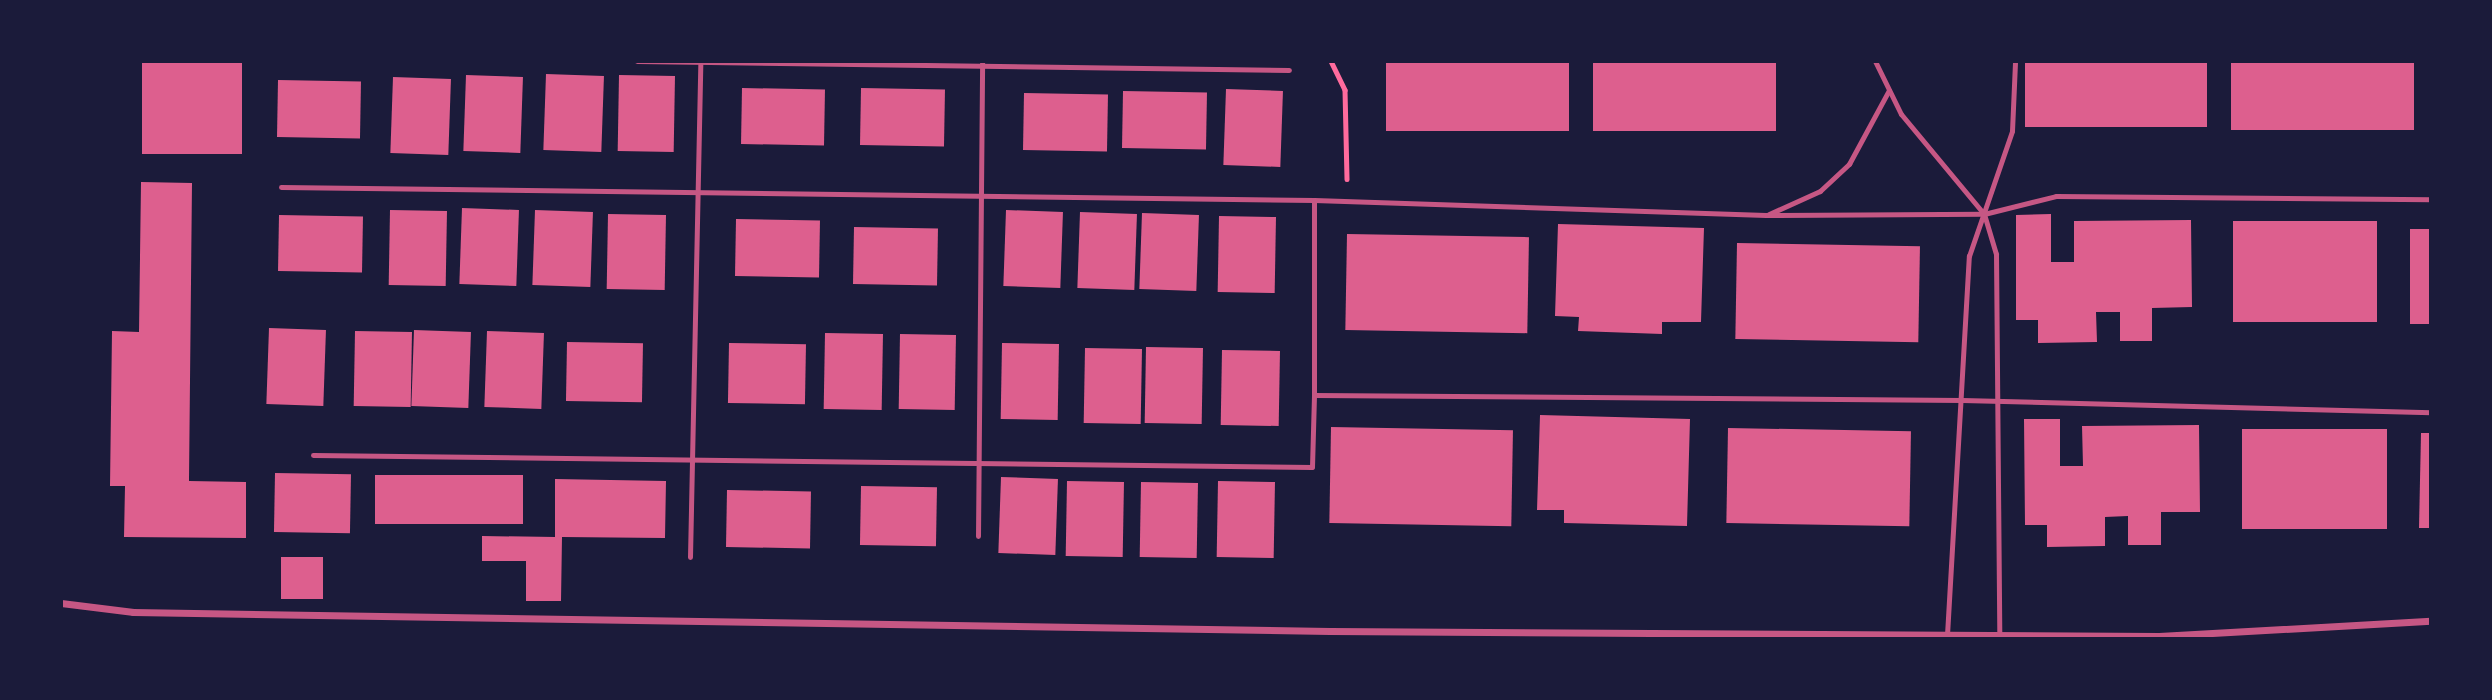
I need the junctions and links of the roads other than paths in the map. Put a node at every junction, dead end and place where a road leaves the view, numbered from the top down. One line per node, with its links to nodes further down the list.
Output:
1 (637, 61): 4 (lane)
2 (1875, 61): 7 (lane)
3 (2015, 61): 13 (lane)
4 (700, 62): 5 (lane); 9 (lane)
5 (982, 64): 6 (lane); 10 (lane)
6 (1289, 71)
7 (1889, 90): 13 (lane); 14 (lane)
8 (281, 187): 9 (lane)
9 (698, 192): 10 (lane); 20 (lane)
10 (981, 196): 12 (lane); 21 (lane)
11 (2431, 199): 13 (lane)
12 (1314, 200): 14 (lane); 15 (lane)
13 (1984, 214): 14 (lane); 16 (lane); 17 (lane)
14 (1766, 215)
15 (1314, 395): 16 (lane); 21 (lane)
16 (1962, 400): 17 (lane); 28 (lane)
17 (1999, 400): 18 (lane); 29 (lane)
18 (2431, 412)
19 (313, 455): 20 (lane)
20 (690, 460): 21 (lane); 23 (lane)
21 (978, 462): 22 (lane)
22 (978, 537)
23 (690, 557)
24 (61, 603): 26 (street)
25 (2431, 621): 29 (street)
26 (1254, 629): 27 (street); 30 (lane)
27 (1302, 634): 28 (street)
28 (1947, 635): 29 (street)
29 (1998, 635)
30 (1254, 639)

